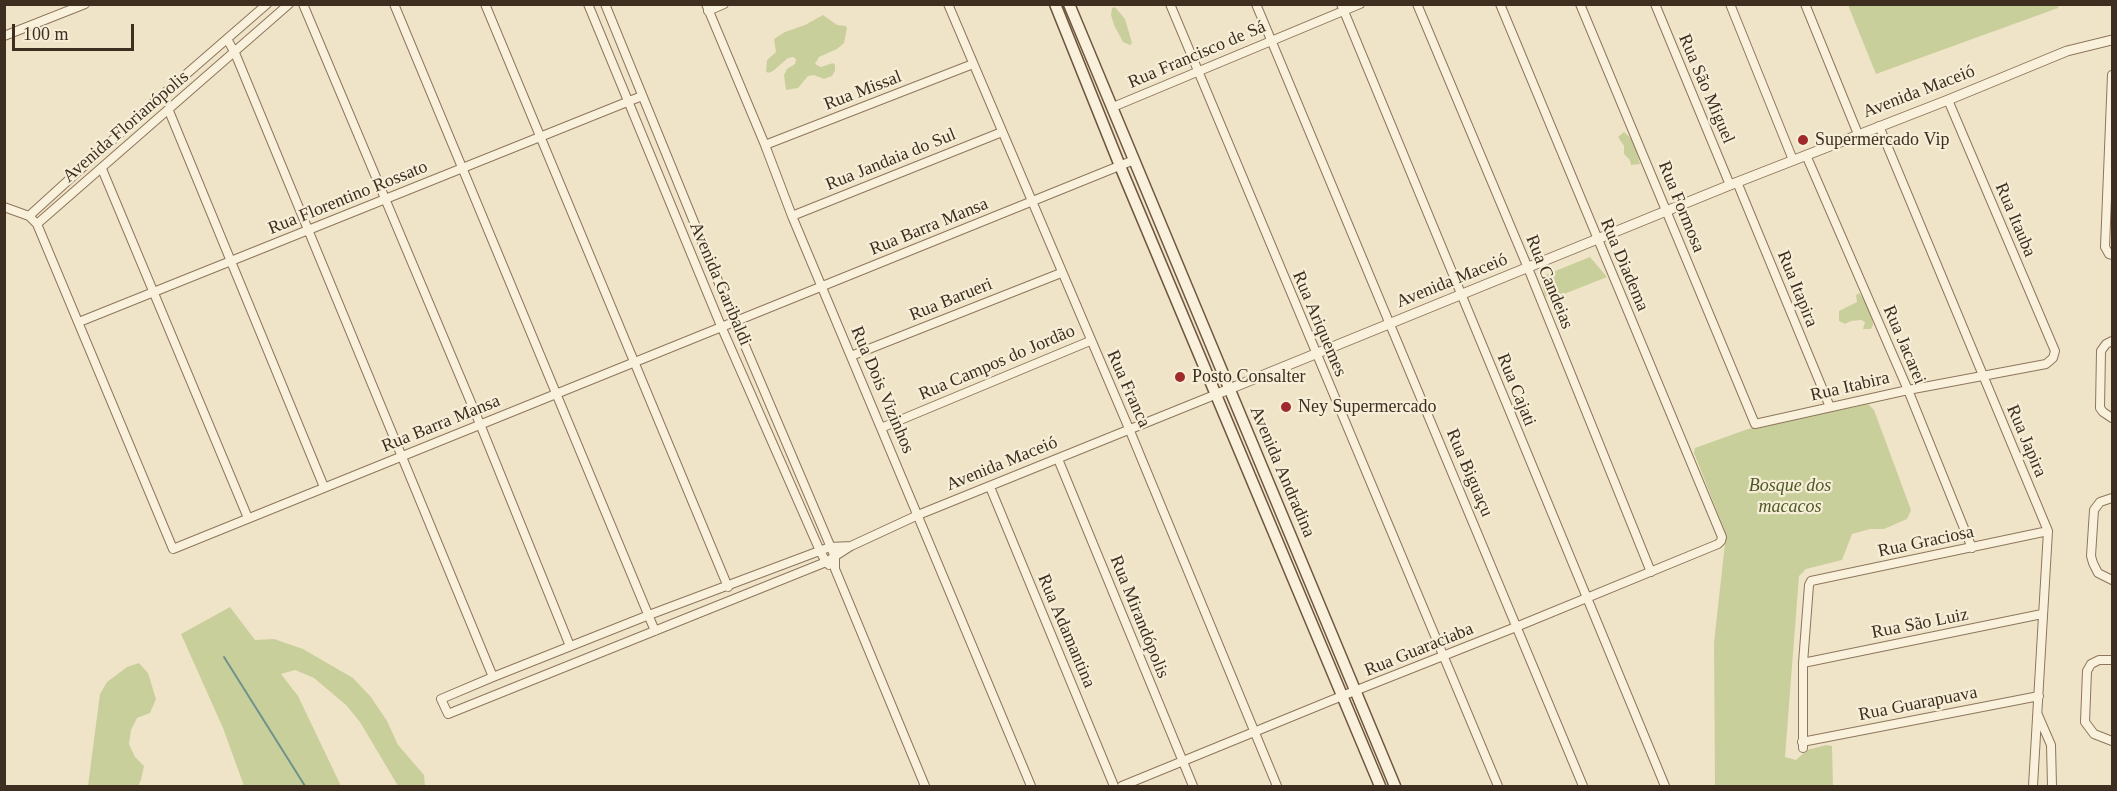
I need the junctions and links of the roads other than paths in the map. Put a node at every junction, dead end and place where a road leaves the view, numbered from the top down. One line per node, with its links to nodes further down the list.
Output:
1 (85, 4): 24 (street)
2 (267, 4): 25 (street, Avenida Florianópolis)
3 (289, 4): 28 (street, Avenida Florianópolis)
4 (303, 4): 49 (street)
5 (394, 4): 47 (street)
6 (485, 4): 40 (street)
7 (588, 4): 34 (street, Avenida Garibaldi)
8 (605, 4): 32 (street, Avenida Garibaldi)
9 (724, 4): 22 (street)
10 (948, 4): 29 (street, Rua Franca)
11 (1055, 4): 45 (main road, Avenida Andradina)
12 (1069, 4): 35 (main road, Avenida Andradina)
13 (1170, 4): 30 (street, Rua Ariquemes)
14 (1256, 4): 26 (street, Rua Biguaçu)
15 (1360, 4): 23 (street, Rua Francisco de Sá)
16 (1417, 4): 60 (street, Rua Candeias)
17 (1500, 4): 57 (street, Rua Diadema)
18 (1580, 4): 52 (street, Rua Formosa)
19 (1655, 4): 48 (street, Rua São Miguel)
20 (1730, 4): 44 (street)
21 (1804, 4): 39 (street)
22 (707, 8): 41 (street, Rua Dois Vizinhos)
23 (1343, 8): 26 (street, Rua Francisco de Sá); 64 (street, Rua Cajati)
24 (4, 36)
25 (227, 39): 28 (street); 53 (street, Avenida Florianópolis)
26 (1271, 40): 30 (street, Rua Francisco de Sá); 67 (street, Rua Biguaçu)
27 (2112, 40): 33 (street, Avenida Maceió)
28 (235, 52): 36 (street, Avenida Florianópolis); 56 (street)
29 (973, 64): 38 (street, Rua Franca); 41 (street, Rua Missal)
30 (1198, 71): 35 (street, Rua Francisco de Sá); 72 (street, Rua Ariquemes)
31 (2112, 75): 58 (street)
32 (642, 96): 34 (street, Rua Florentino Rossato); 65 (street, Avenida Garibaldi)
33 (1948, 100): 37 (street, Avenida Maceió); 71 (street, Rua Itauba)
34 (629, 103): 40 (street, Rua Florentino Rossato); 68 (street, Avenida Garibaldi)
35 (1113, 107): 43 (main road, Avenida Andradina)
36 (169, 111): 46 (street, Avenida Florianópolis); 59 (street)
37 (1879, 126): 39 (street, Avenida Maceió); 75 (street, Rua Japira)
38 (1002, 132): 50 (street, Rua Franca); 54 (street, Rua Jandaia do Sul)
39 (1858, 134): 42 (street, Avenida Maceió)
40 (540, 138): 47 (street, Rua Florentino Rossato); 74 (street)
41 (765, 145): 54 (street, Rua Dois Vizinhos)
42 (1806, 155): 44 (street, Avenida Maceió); 77 (street, Rua Jacarei)
43 (1134, 160): 45 (street, Rua Barra Mansa); 76 (main road, Avenida Andradina)
44 (1793, 160): 48 (street, Avenida Maceió)
45 (1120, 166): 50 (street, Rua Barra Mansa); 79 (main road, Avenida Andradina)
46 (102, 169): 55 (street, Avenida Florianópolis); 63 (street)
47 (463, 169): 49 (street, Rua Florentino Rossato); 78 (street)
48 (1733, 183): 52 (street, Avenida Maceió); 80 (street, Rua Itapira)
49 (385, 200): 56 (street, Rua Florentino Rossato); 83 (street)
50 (1032, 201): 61 (street, Rua Franca); 62 (street, Rua Barra Mansa)
51 (4, 207): 53 (street)
52 (1666, 210): 57 (street, Avenida Maceió); 82 (street, Rua Formosa)
53 (29, 216): 55 (street)
54 (792, 216): 62 (street, Rua Dois Vizinhos)
55 (37, 224): 66 (street)
56 (307, 231): 59 (street, Rua Florentino Rossato); 86 (street)
57 (1597, 240): 60 (street, Avenida Maceió); 94 (street, Rua Diadema)
58 (2112, 255)
59 (231, 261): 63 (street, Rua Florentino Rossato); 88 (street)
60 (1528, 268): 64 (street, Avenida Maceió); 102 (street, Rua Candeias)
61 (1061, 273): 69 (street, Rua Franca); 73 (street, Rua Barueri)
62 (822, 286): 65 (street, Rua Barra Mansa); 73 (street, Rua Dois Vizinhos)
63 (153, 292): 66 (street, Rua Florentino Rossato); 92 (street)
64 (1461, 295): 67 (street, Avenida Maceió); 105 (street, Rua Cajati)
65 (734, 320): 68 (street, Rua Barra Mansa); 96 (street, Avenida Garibaldi)
66 (79, 322): 92 (street, Rua Barra Mansa)
67 (1391, 324): 72 (street, Avenida Maceió); 108 (street, Rua Biguaçu)
68 (721, 326): 74 (street, Rua Barra Mansa); 98 (street, Avenida Garibaldi)
69 (1090, 341): 84 (street, Rua Campos do Jordão); 85 (street, Rua Franca)
70 (2112, 341): 81 (street)
71 (2055, 351): 75 (street, Rua Itabira)
72 (1316, 355): 76 (street, Avenida Maceió); 111 (street, Rua Ariquemes)
73 (851, 356): 84 (street, Rua Dois Vizinhos)
74 (633, 362): 78 (street, Rua Barra Mansa); 104 (street)
75 (1982, 374): 77 (street, Rua Itabira); 93 (street, Rua Japira)
76 (1230, 389): 79 (street, Avenida Maceió); 115 (main road, Avenida Andradina)
77 (1908, 390): 80 (street, Rua Itabira); 97 (street, Rua Jacarei)
78 (557, 393): 83 (street, Rua Barra Mansa); 107 (street)
79 (1217, 394): 85 (street, Avenida Maceió); 116 (main road, Avenida Andradina)
80 (1830, 407): 82 (street, Rua Itabira)
81 (2112, 418)
82 (1753, 421)
83 (480, 424): 86 (street, Rua Barra Mansa); 110 (street)
84 (881, 428): 91 (street, Rua Dois Vizinhos)
85 (1130, 430): 87 (street, Avenida Maceió); 119 (street, Rua Franca)
86 (402, 456): 88 (street, Rua Barra Mansa); 114 (street)
87 (1058, 459): 89 (street, Avenida Maceió); 121 (street, Rua Mirandópolis)
88 (324, 487): 92 (street, Rua Barra Mansa)
89 (990, 487): 91 (street, Avenida Maceió); 124 (street, Rua Adamantina)
90 (2112, 498): 103 (street)
91 (918, 515): 95 (street, Avenida Maceió); 123 (street, Rua Dois Vizinhos)
92 (248, 518)
93 (2048, 531): 97 (street, Rua Graciosa); 106 (street, Rua Japira)
94 (1722, 537): 102 (street, Rua Guaraciaba)
95 (851, 546): 96 (street, Avenida Maceió); 99 (street, Avenida Maceió)
96 (830, 547): 98 (street, Avenida Maceió); 99 (street, Avenida Garibaldi)
97 (1972, 548): 113 (street, Rua Graciosa)
98 (820, 551): 100 (street, Avenida Garibaldi); 104 (street, Avenida Maceió)
99 (835, 557): 100 (street, Avenida Maceió); 101 (street, Avenida Garibaldi)
100 (826, 562): 101 (street, Avenida Garibaldi); 109 (street, Avenida Maceió)
101 (836, 569): 122 (street, Avenida Garibaldi)
102 (1651, 572): 105 (street, Rua Guaraciaba)
103 (2112, 580)
104 (728, 587): 107 (street, Avenida Maceió)
105 (1586, 597): 108 (street, Rua Guaraciaba); 132 (street, Rua Cajati)
106 (2042, 614): 113 (street, Rua São Luiz); 117 (street, Rua Japira)
107 (649, 615): 109 (street); 110 (street, Avenida Maceió)
108 (1516, 627): 111 (street, Rua Guaraciaba); 131 (street, Rua Biguaçu)
109 (655, 631): 114 (street, Avenida Maceió)
110 (570, 646): 114 (street, Avenida Maceió)
111 (1443, 656): 115 (street, Rua Guaraciaba); 130 (street, Rua Ariquemes)
112 (2112, 660): 120 (street)
113 (1803, 663): 117 (street, Rua Guarapuava)
114 (493, 677)
115 (1355, 691): 116 (street, Rua Guaraciaba); 129 (main road, Avenida Andradina)
116 (1342, 696): 119 (street, Rua Guaraciaba); 128 (main road, Avenida Andradina)
117 (2039, 696): 118 (street, Rua Japira)
118 (2037, 714): 133 (street, Rua Japira); 134 (street)
119 (1255, 732): 121 (street, Rua Guaraciaba); 127 (street, Rua Franca)
120 (2112, 741)
121 (1182, 761): 125 (street, Rua Guaraciaba); 126 (street, Rua Mirandópolis)
122 (925, 786)
123 (1031, 786)
124 (1114, 786)
125 (1122, 786)
126 (1193, 786)
127 (1277, 786)
128 (1380, 786)
129 (1395, 786)
130 (1498, 786)
131 (1583, 786)
132 (1665, 786)
133 (2033, 786)
134 (2052, 786)

